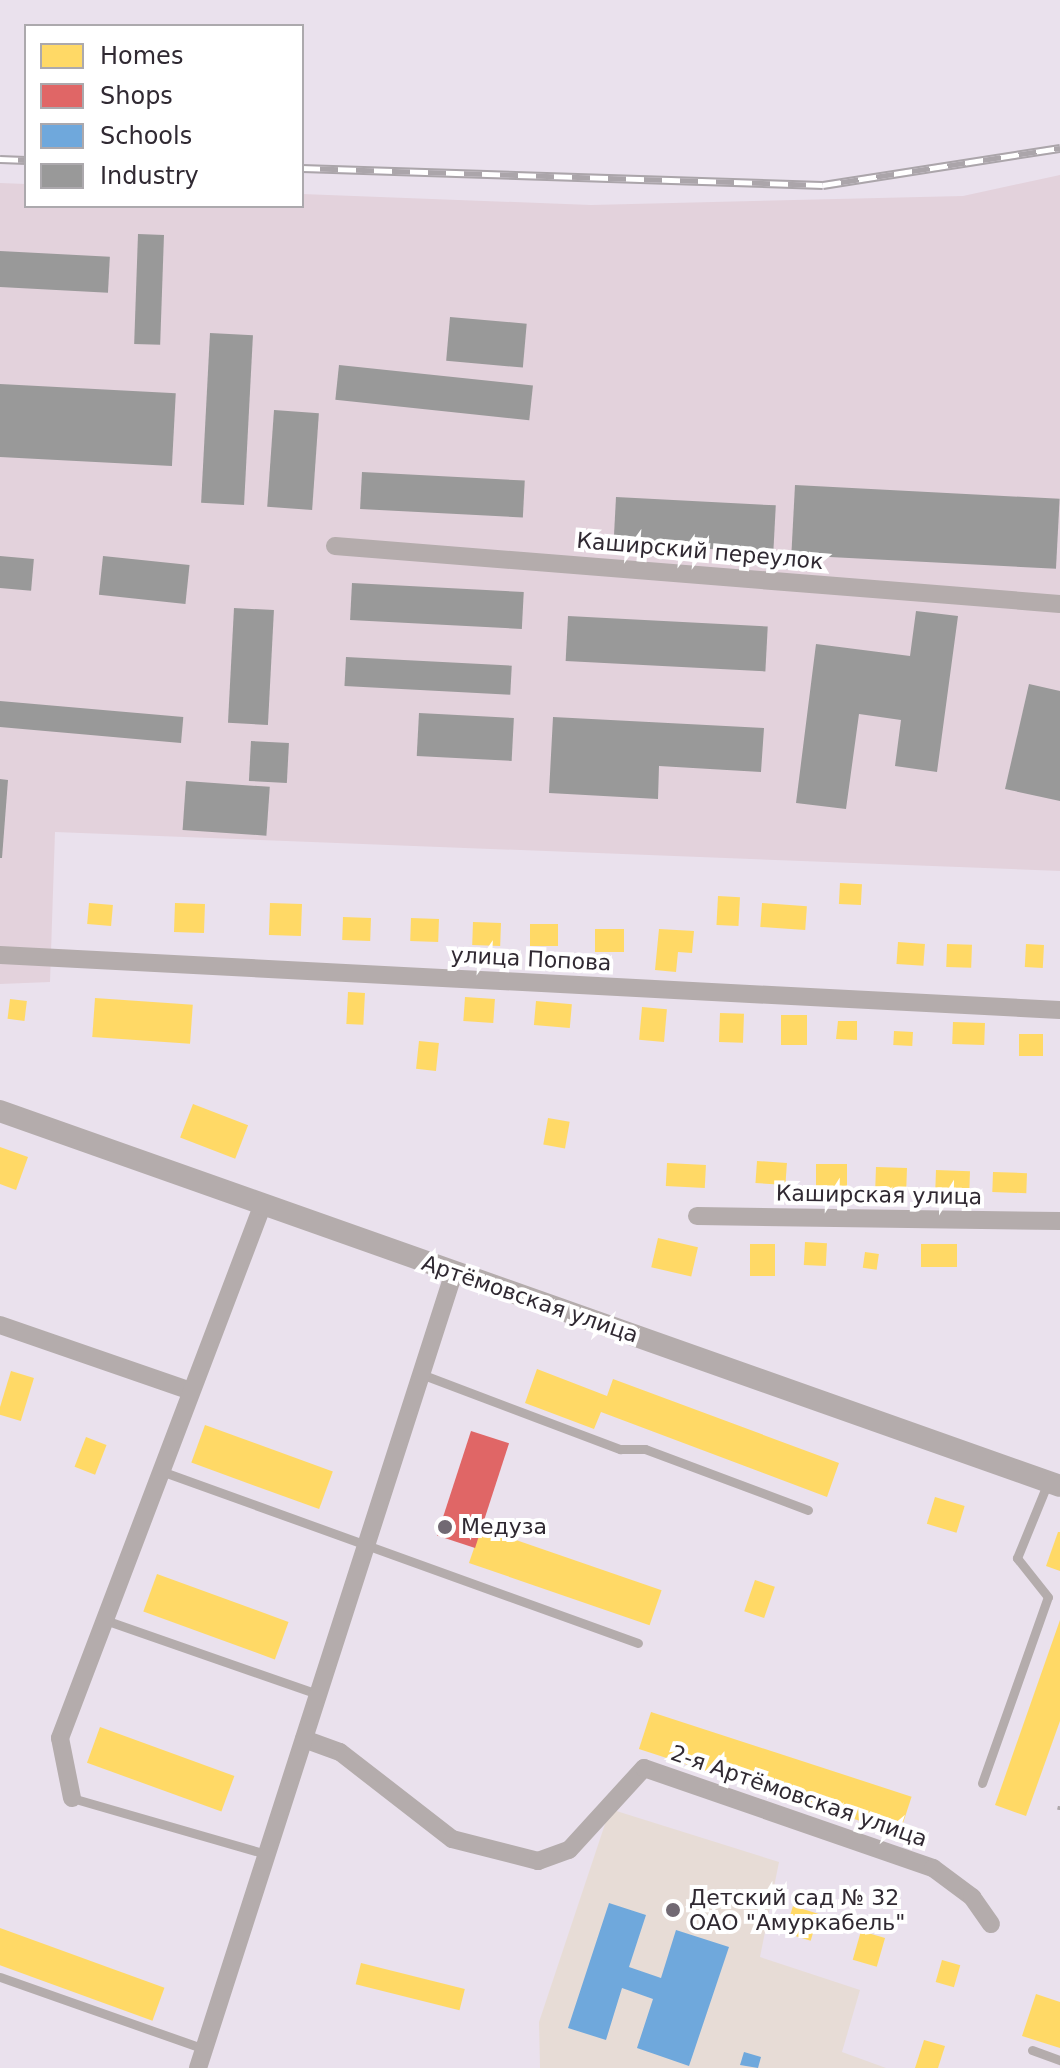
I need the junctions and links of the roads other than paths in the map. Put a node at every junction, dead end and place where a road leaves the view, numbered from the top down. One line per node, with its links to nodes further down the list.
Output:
1 (335, 546): 2 (street, Каширский переулок)
2 (1060, 604)
3 (0, 955): 4 (street, улица Попова)
4 (1060, 1010)
5 (0, 1111): 6 (street, Артёмовская улица)
6 (263, 1204): 9 (street, Артёмовская улица); 12 (street)
7 (697, 1216): 8 (street, Каширская улица)
8 (1060, 1221)
9 (454, 1272): 11 (street); 14 (street, Артёмовская улица)
10 (0, 1325): 12 (street)
11 (421, 1374): 15 (lane); 16 (street)
12 (191, 1391): 13 (street)
13 (161, 1471): 16 (lane); 17 (street)
14 (1054, 1484): 21 (lane)
15 (808, 1510)
16 (366, 1546): 18 (lane); 19 (street)
17 (105, 1620): 19 (lane); 22 (street)
18 (638, 1643)
19 (318, 1694): 20 (street)
20 (304, 1739): 23 (street); 24 (street, 2-я Артёмовская улица)
21 (982, 1783)
22 (72, 1798): 23 (lane)
23 (266, 1854): 26 (street)
24 (991, 1924)
25 (0, 1977): 26 (lane)
26 (204, 2049): 29 (street)
27 (1032, 2050): 28 (lane)
28 (1060, 2060)
29 (198, 2068)

